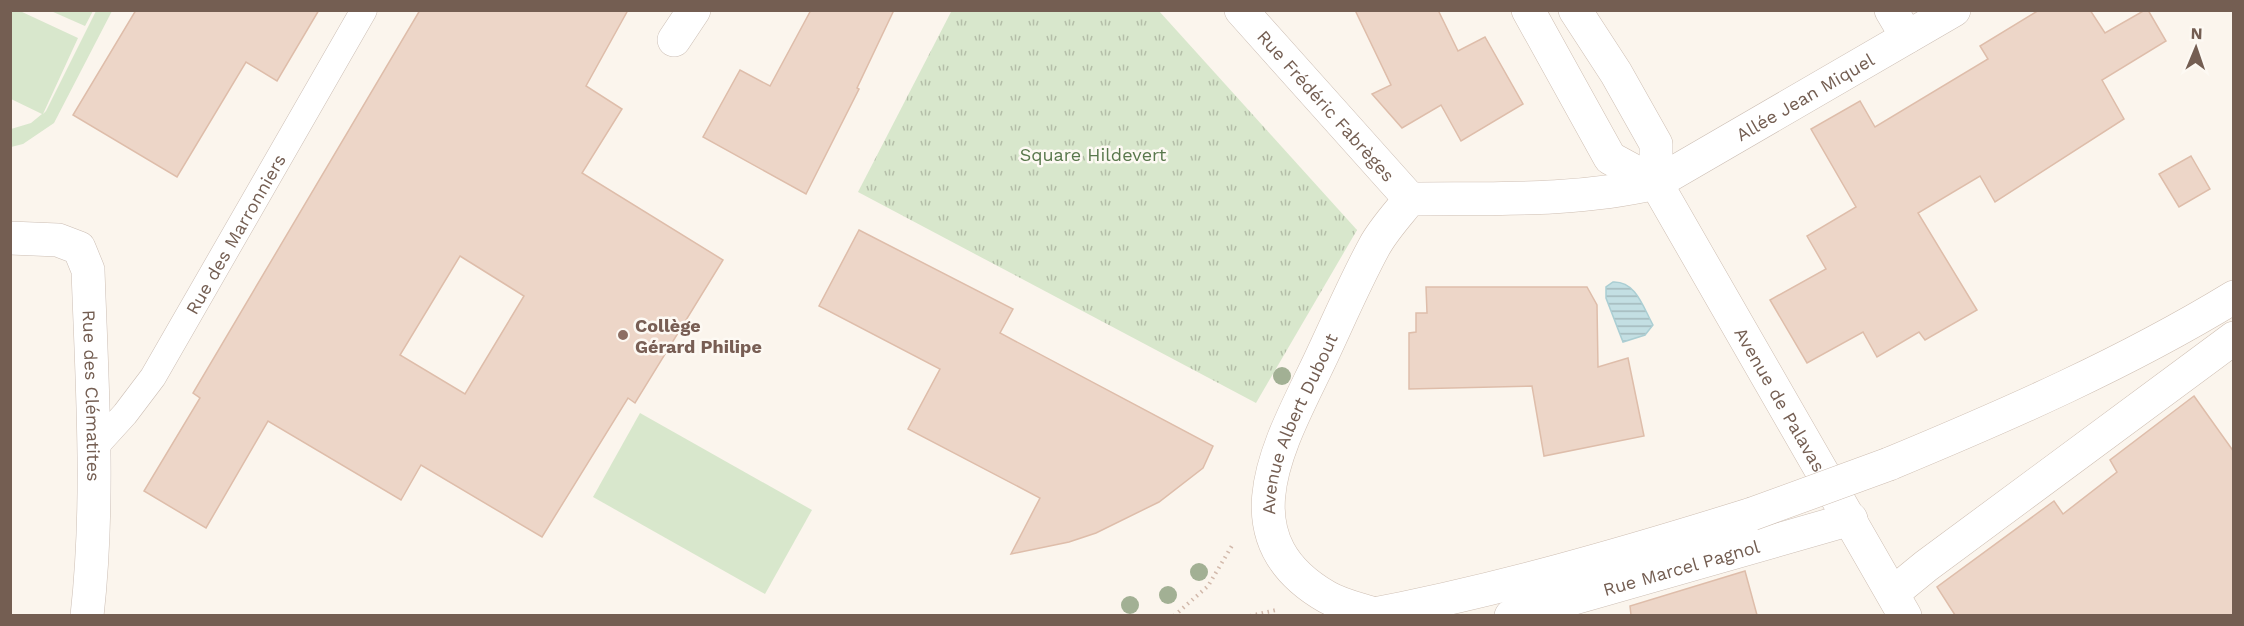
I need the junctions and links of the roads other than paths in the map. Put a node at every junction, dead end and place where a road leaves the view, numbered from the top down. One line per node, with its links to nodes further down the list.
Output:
1 (364, 10): 14 (lane, Rue des Marronniers)
2 (694, 10): 8 (street)
3 (1241, 10): 10 (street, Rue Frédéric Fabrèges)
4 (1528, 10): 9 (street)
5 (1575, 10): 9 (street)
6 (1954, 10): 7 (street, Allée Jean Miquel)
7 (1899, 24): 9 (street, Allée Jean Miquel)
8 (674, 40)
9 (1656, 183): 10 (street); 15 (street, Avenue de Palavas)
10 (1410, 199): 18 (street, Avenue Albert Dubout)
11 (10, 238): 14 (street, Rue des Clématites)
12 (2234, 297): 18 (street, Avenue Albert Dubout, bridge)
13 (2234, 338): 16 (street)
14 (95, 447): 17 (street, Rue des Clématites)
15 (1851, 519): 16 (street, Avenue de Palavas); 19 (street, Rue Marcel Pagnol)
16 (1899, 604)
17 (87, 615)
18 (1369, 615)
19 (1511, 615)

